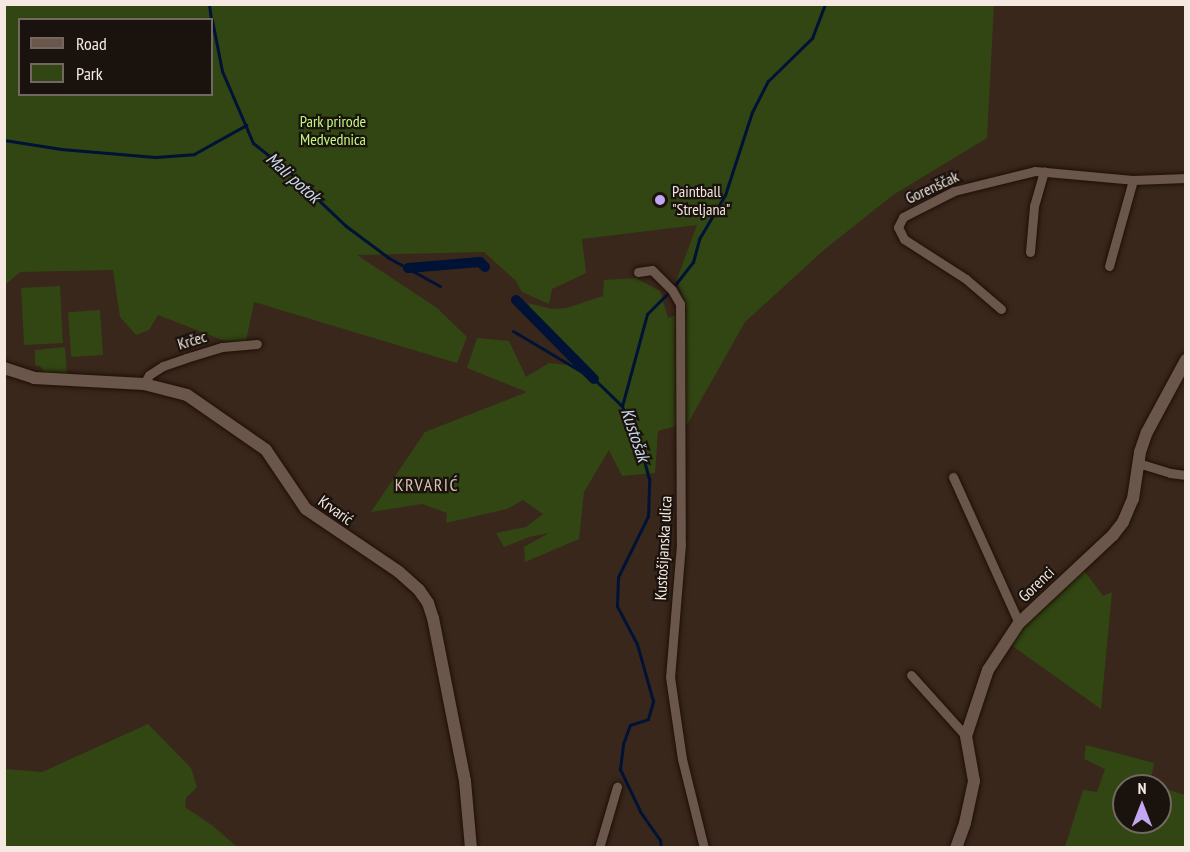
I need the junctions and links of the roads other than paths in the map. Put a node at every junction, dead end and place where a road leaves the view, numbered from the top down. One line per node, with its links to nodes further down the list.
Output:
1 (1044, 171): 3 (street, Gorenščak); 4 (street); 7 (street, Gorenščak)
2 (1185, 178): 3 (street, Gorenščak)
3 (1133, 180): 5 (street)
4 (1030, 252)
5 (1109, 266)
6 (638, 272): 21 (street, Kustošijanska ulica)
7 (1001, 309)
8 (257, 344): 11 (street, Krčec)
9 (1185, 360): 12 (street, Gorenci)
10 (4, 368): 11 (street, Krvarić)
11 (144, 384): 19 (street, Krvarić)
12 (1138, 463): 13 (street); 15 (street, Gorenci)
13 (1185, 475)
14 (953, 477): 15 (street)
15 (1018, 623): 17 (street, Gorenci)
16 (911, 675): 17 (street)
17 (966, 736): 22 (street, Gorenci)
18 (617, 787): 20 (street)
19 (471, 848)
20 (599, 848)
21 (704, 848)
22 (956, 848)

